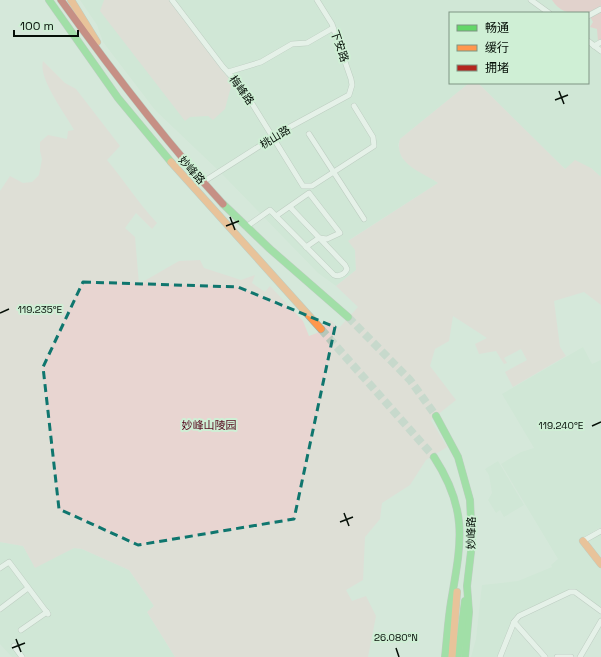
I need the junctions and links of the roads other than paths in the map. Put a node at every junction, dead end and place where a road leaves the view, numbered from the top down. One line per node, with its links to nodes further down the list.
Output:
1 (42, 0): 10 (main road)
2 (48, 0): 10 (main road, 妙峰路)
3 (61, 0): 17 (main road, 妙峰路)
4 (71, 0): 17 (main road)
5 (172, 0): 18 (street, 梅峰路)
6 (317, 0): 12 (street, 下安路)
7 (531, 0): 9 (street)
8 (601, 9): 11 (street)
9 (548, 12)
10 (59, 15): 32 (main road, 妙峰路)
11 (589, 15)
12 (333, 28): 18 (street); 19 (street, 下安路)
13 (601, 42): 15 (street)
14 (589, 43): 15 (street)
15 (594, 46): 16 (street)
16 (601, 51)
17 (105, 61): 24 (main road, 妙峰路)
18 (228, 72): 22 (street, 梅峰路)
19 (349, 94): 22 (street, 桃山路)
20 (354, 106): 23 (street)
21 (309, 134): 23 (street)
22 (273, 138): 23 (street, 梅峰路); 24 (street, 桃山路)
23 (333, 171): 27 (street)
24 (203, 182): 28 (main road, 妙峰路)
25 (290, 207): 26 (street); 29 (street); 29 (street)
26 (276, 216): 28 (street); 30 (street)
27 (364, 219)
28 (246, 226): 31 (main road, 妙峰路)
29 (320, 238): 30 (street); 30 (street)
30 (306, 247)
31 (348, 317)
32 (321, 329)
33 (436, 416): 40 (main road, 妙峰路)
34 (434, 457): 37 (main road, 妙峰路)
35 (601, 531): 36 (street)
36 (583, 541): 38 (main road)
37 (460, 554): 44 (main road); 50 (main road, 妙峰路)
38 (601, 564)
39 (0, 568): 41 (street)
40 (467, 586): 44 (main road); 53 (main road, 妙峰路)
41 (28, 588): 42 (street); 47 (street)
42 (0, 609)
43 (601, 611): 46 (street)
44 (460, 614): 51 (main road); 52 (main road)
45 (601, 621): 58 (street)
46 (514, 622): 54 (street); 55 (street)
47 (21, 630)
48 (14, 646): 49 (street)
49 (22, 657)
50 (445, 657)
51 (452, 657)
52 (458, 657)
53 (465, 657)
54 (500, 657)
55 (545, 657)
56 (557, 657): 57 (street)
57 (571, 657)
58 (580, 657)

